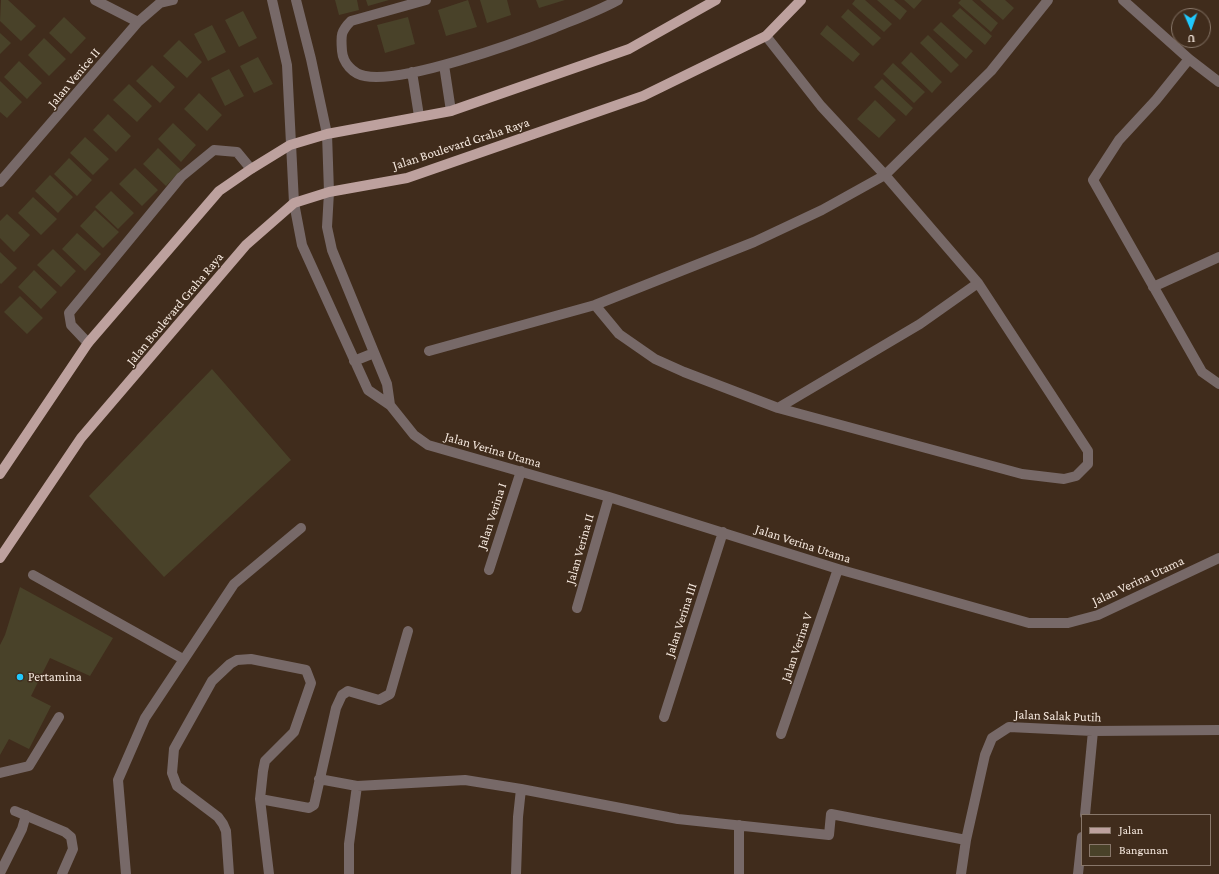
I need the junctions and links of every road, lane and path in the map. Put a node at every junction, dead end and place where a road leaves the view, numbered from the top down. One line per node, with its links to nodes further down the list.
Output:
1 (95, 0): 13 (street)
2 (173, 0): 11 (street, Jalan Venice II)
3 (272, 0): 22 (street, Jalan Verina Utama)
4 (296, 0): 21 (street)
5 (426, 0): 17 (street)
6 (618, 0): 12 (street)
7 (716, 0): 19 (main road)
8 (801, 0): 14 (main road, Jalan Boulevard Graha Raya)
9 (1048, 0): 24 (street)
10 (1123, 0): 15 (street)
11 (161, 2): 13 (street, Jalan Venice II)
12 (607, 3): 16 (street)
13 (138, 22): 25 (street, Jalan Venice II)
14 (766, 36): 24 (street); 26 (main road, Jalan Boulevard Graha Raya)
15 (1189, 59): 18 (street); 30 (street)
16 (444, 65): 17 (street); 19 (street)
17 (412, 72): 20 (street)
18 (1219, 82)
19 (451, 111): 20 (main road)
20 (419, 116): 21 (main road)
21 (326, 134): 22 (main road); 26 (street)
22 (290, 145): 23 (main road); 27 (street, Jalan Verina Utama)
23 (251, 169): 32 (main road); 32 (street)
24 (885, 175): 29 (street); 31 (street)
25 (0, 182)
26 (328, 192): 27 (main road, Jalan Boulevard Graha Raya); 34 (street)
27 (294, 203): 35 (street, Jalan Verina Utama); 44 (main road, Jalan Boulevard Graha Raya)
28 (1219, 257): 30 (street)
29 (978, 283): 38 (street); 38 (street)
30 (1153, 287): 36 (street)
31 (595, 305): 33 (street); 38 (street)
32 (88, 343): 40 (main road)
33 (429, 351)
34 (374, 353): 35 (street); 37 (street)
35 (354, 361): 37 (street, Jalan Verina Utama)
36 (1219, 384)
37 (390, 405): 39 (street, Jalan Verina Utama)
38 (778, 408)
39 (521, 471): 41 (street, Jalan Verina Utama); 47 (street, Jalan Verina I)
40 (0, 474)
41 (609, 497): 43 (street, Jalan Verina Utama); 49 (street, Jalan Verina II)
42 (301, 528): 51 (street)
43 (723, 532): 46 (street, Jalan Verina Utama); 52 (street, Jalan Verina III)
44 (0, 558)
45 (1219, 558): 46 (street, Jalan Verina Utama)
46 (838, 569): 56 (street, Jalan Verina V)
47 (489, 570)
48 (33, 575): 51 (street)
49 (577, 608)
50 (408, 631): 58 (street)
51 (183, 659): 70 (street)
52 (664, 716)
53 (58, 717): 57 (street)
54 (1219, 730): 55 (street, Jalan Salak Putih)
55 (1093, 731): 63 (street); 66 (street, Jalan Salak Putih)
56 (781, 734)
57 (0, 773)
58 (319, 779): 59 (street); 61 (street)
59 (357, 786): 60 (street); 73 (street)
60 (521, 789): 65 (street); 74 (street)
61 (260, 799): 71 (street); 72 (street)
62 (15, 811): 64 (street)
63 (1085, 814)
64 (26, 816): 68 (street); 69 (street)
65 (739, 825): 66 (street); 75 (street)
66 (966, 840): 76 (street, Jalan Salak Putih)
67 (1081, 846): 77 (street)
68 (0, 873)
69 (62, 874)
70 (126, 874)
71 (229, 874)
72 (269, 874)
73 (349, 874)
74 (516, 874)
75 (740, 874)
76 (961, 874)
77 (1078, 874)

